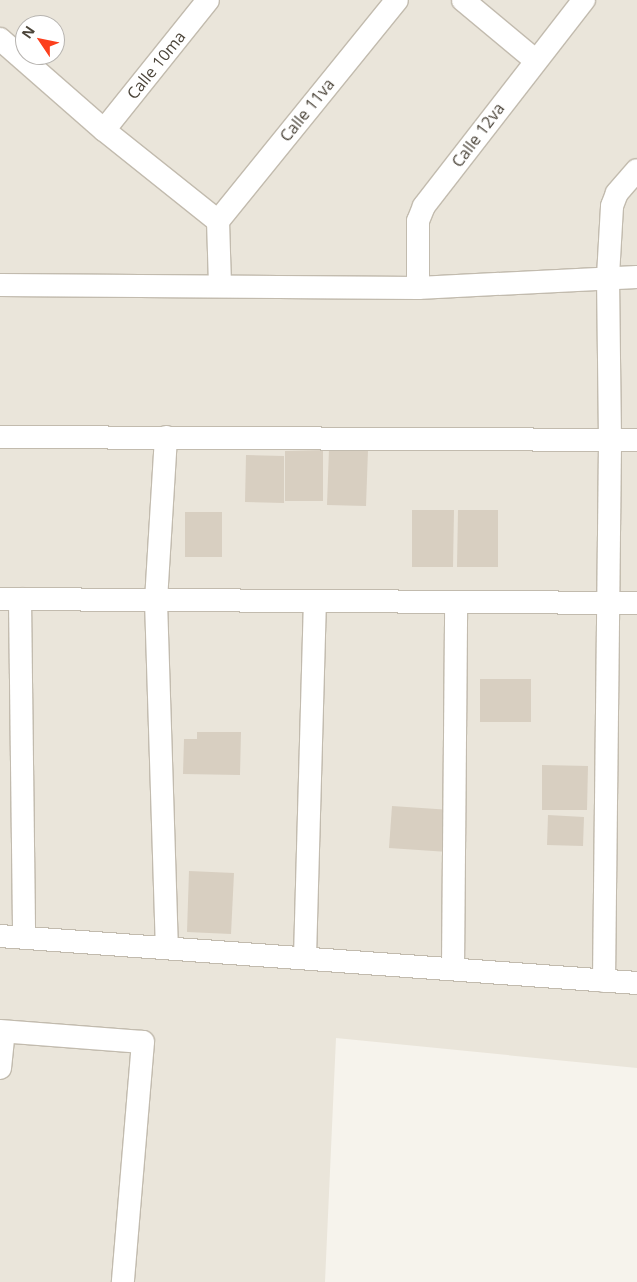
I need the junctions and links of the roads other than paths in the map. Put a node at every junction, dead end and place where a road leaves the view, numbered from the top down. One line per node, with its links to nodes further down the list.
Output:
1 (208, 0): 7 (street, Calle 10ma)
2 (397, 0): 9 (street, Calle 11va)
3 (463, 0): 6 (street)
4 (584, 0): 6 (street, Calle 12va)
5 (0, 39): 7 (street)
6 (535, 60): 14 (street, Calle 12va)
7 (104, 130): 9 (street)
8 (637, 170): 10 (street)
9 (218, 220): 12 (street)
10 (608, 276): 11 (street); 14 (street); 17 (street)
11 (637, 277)
12 (220, 285): 13 (street); 14 (street)
13 (0, 286)
14 (418, 288)
15 (0, 437): 16 (street)
16 (166, 437): 17 (street); 20 (street)
17 (610, 440): 18 (street); 23 (street)
18 (637, 440)
19 (10, 599): 20 (street); 26 (street)
20 (156, 601): 21 (street); 27 (street)
21 (315, 602): 22 (street); 28 (street)
22 (456, 602): 23 (street); 29 (street)
23 (609, 603): 24 (street); 30 (street)
24 (637, 603)
25 (0, 936): 26 (street)
26 (24, 937): 27 (street)
27 (167, 947): 28 (street)
28 (305, 957): 29 (street)
29 (453, 967): 30 (street)
30 (604, 981): 31 (street)
31 (637, 983)
32 (2, 1032): 33 (street); 34 (street)
33 (0, 1068)
34 (123, 1282)

